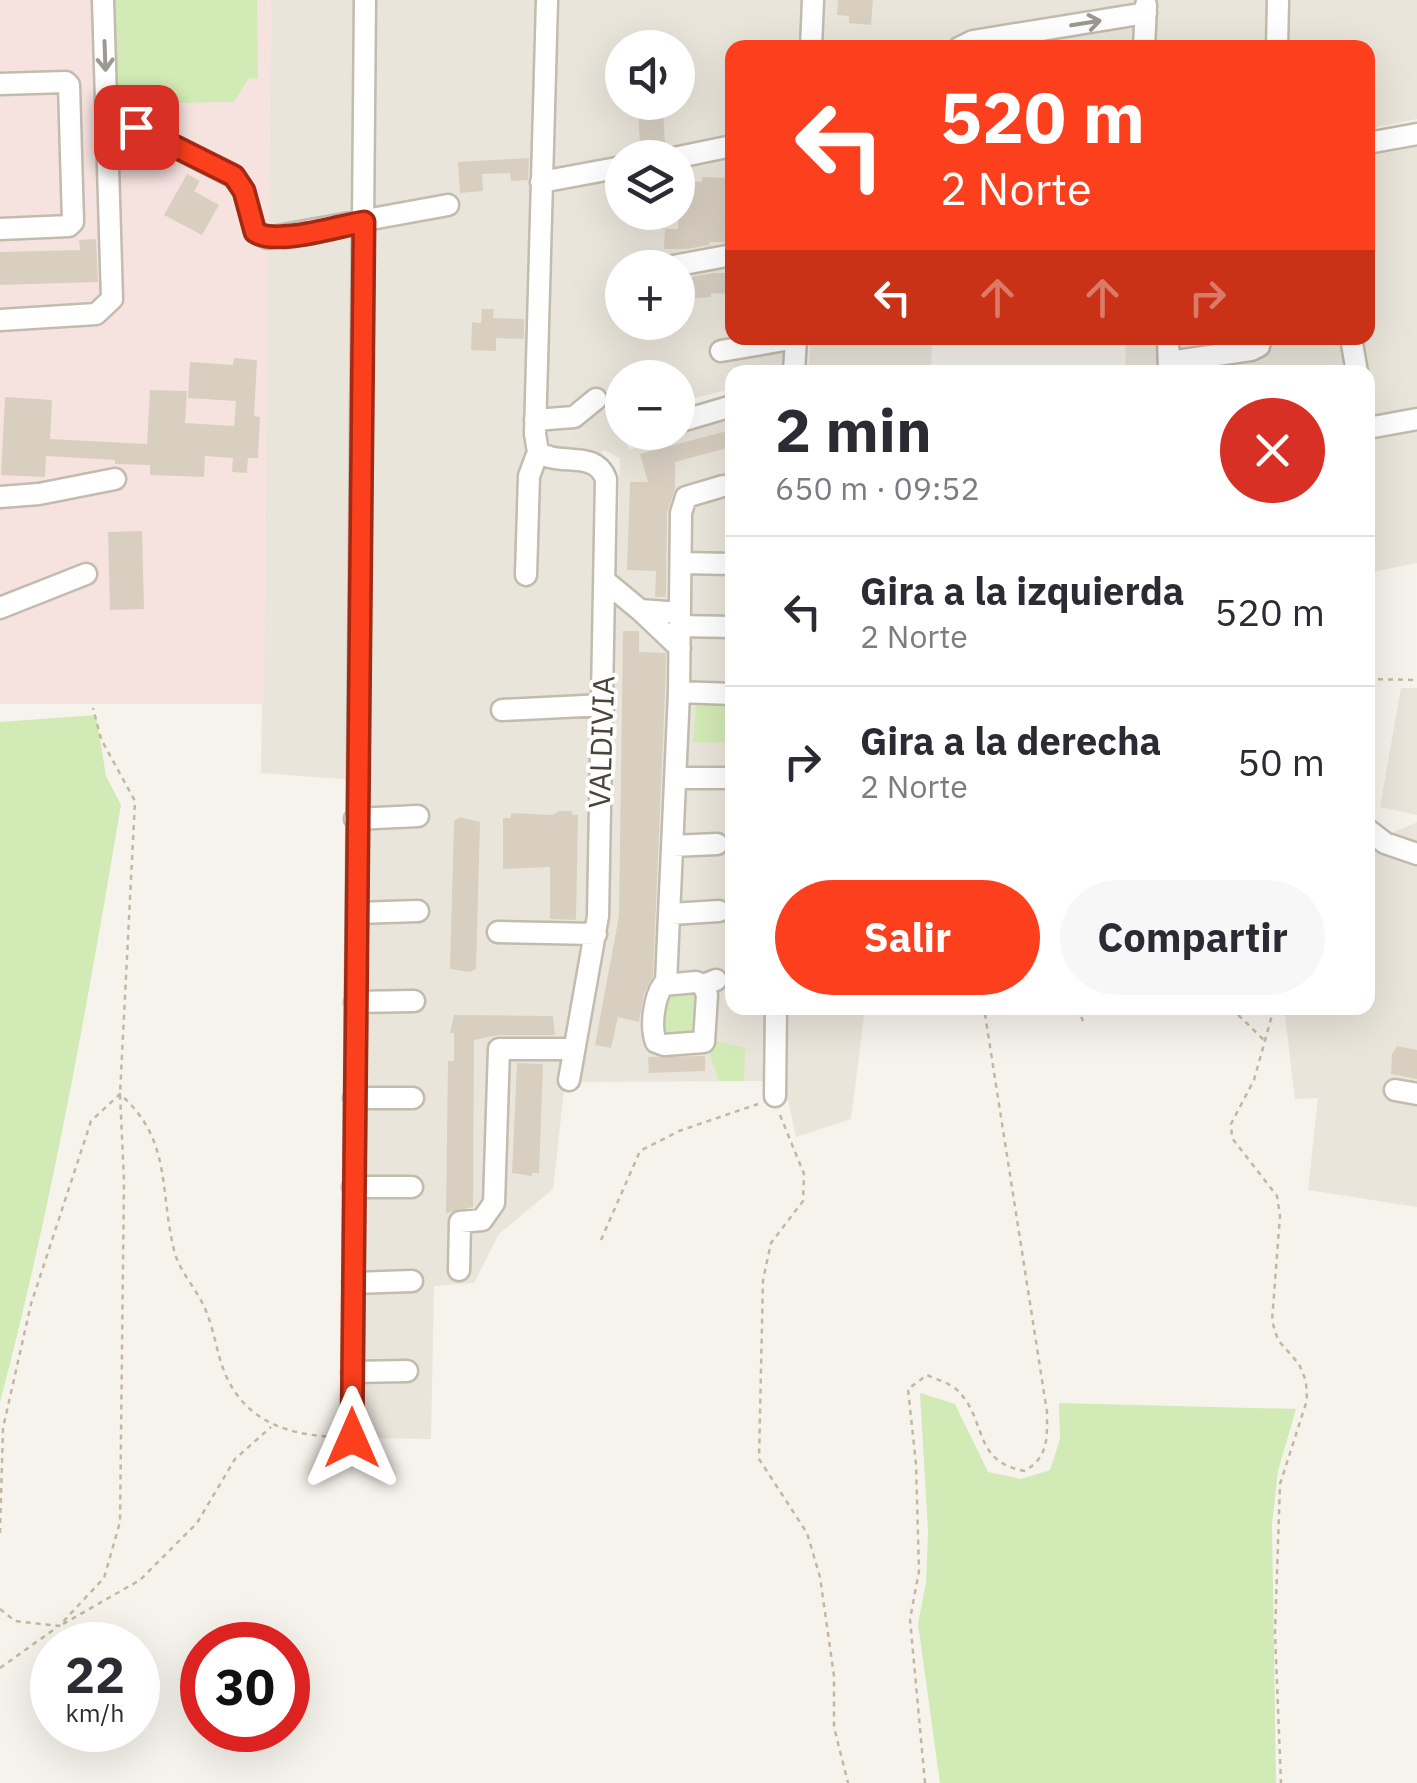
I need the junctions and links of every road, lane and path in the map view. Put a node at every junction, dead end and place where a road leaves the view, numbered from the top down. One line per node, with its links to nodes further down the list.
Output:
1 (103, 0): 12 (street, one-way to 12)
2 (365, 0): 22 (street)
3 (547, 0): 19 (street)
4 (814, 0): 7 (street)
5 (1278, 0): 10 (street)
6 (1146, 7): 8 (street, one-way to 6); 9 (street)
7 (812, 40)
8 (973, 40)
9 (1144, 40)
10 (1277, 40)
11 (0, 84): 20 (street)
12 (107, 112): 18 (street); 22 (street)
13 (1417, 134): 14 (street)
14 (1375, 142)
15 (725, 147): 16 (street)
16 (695, 154)
17 (605, 170): 19 (street)
18 (109, 182): 20 (street); 26 (street)
19 (541, 182): 34 (street)
20 (73, 183): 23 (street)
21 (448, 205): 22 (street)
22 (364, 222): 61 (street)
23 (0, 229)
24 (725, 256): 25 (street)
25 (695, 262)
26 (0, 320)
27 (756, 345): 29 (street)
28 (1259, 345): 30 (street)
29 (721, 351)
30 (1179, 365)
31 (596, 399): 34 (street)
32 (725, 408): 33 (street)
33 (695, 417)
34 (535, 420): 37 (street)
35 (1417, 420): 36 (street)
36 (1375, 427)
37 (538, 452): 44 (street); 45 (street, VALDIVIA)
38 (114, 479): 40 (street)
39 (724, 486): 41 (street)
40 (0, 497)
41 (682, 563): 42 (street); 48 (street)
42 (725, 564)
43 (86, 574): 46 (street)
44 (526, 574)
45 (605, 582): 47 (street); 55 (street, VALDIVIA)
46 (0, 608)
47 (640, 610): 48 (street); 50 (street)
48 (680, 620): 49 (street); 50 (street)
49 (725, 626)
50 (680, 648): 53 (street)
51 (1375, 679): 52 (path)
52 (1417, 680)
53 (679, 692): 54 (street); 58 (street)
54 (725, 694)
55 (604, 705): 57 (street); 71 (street, VALDIVIA)
56 (92, 708): 85 (path)
57 (502, 710)
58 (675, 778): 59 (street); 64 (street)
59 (725, 778)
60 (418, 816): 61 (street)
61 (355, 819): 68 (street)
62 (1375, 835): 65 (street)
63 (717, 844): 64 (street)
64 (672, 846): 69 (street)
65 (1417, 854)
66 (418, 911): 68 (street)
67 (719, 912): 69 (street)
68 (357, 913): 73 (street)
69 (671, 914): 72 (street)
70 (498, 932): 71 (street)
71 (596, 934): 82 (street, VALDIVIA)
72 (666, 983): 72 (street)
73 (356, 1002): 74 (street); 88 (street)
74 (414, 1002)
75 (776, 1015): 87 (street)
76 (985, 1015): 108 (path)
77 (1080, 1015): 80 (path)
78 (1238, 1015): 81 (path)
79 (1272, 1015): 81 (path)
80 (1083, 1021)
81 (1266, 1042): 109 (path)
82 (574, 1049): 83 (street, VALDIVIA); 93 (street)
83 (569, 1080)
84 (1395, 1090): 86 (street)
85 (120, 1094): 98 (path); 100 (path); 102 (path)
86 (1417, 1094)
87 (775, 1096): 92 (path); 107 (path)
88 (354, 1098): 89 (street); 90 (street)
89 (413, 1098)
90 (353, 1187): 91 (street); 95 (street)
91 (412, 1187)
92 (601, 1240)
93 (459, 1270)
94 (412, 1280): 95 (street)
95 (353, 1282): 97 (street)
96 (406, 1370): 97 (street)
97 (352, 1372): 99 (street)
98 (271, 1427): 99 (path); 103 (path)
99 (352, 1438)
100 (0, 1533)
101 (0, 1609): 104 (path)
102 (62, 1622)
103 (65, 1622)
104 (30, 1623)
105 (30, 1646): 106 (path)
106 (0, 1668)
107 (848, 1783)
108 (924, 1783)
109 (1281, 1783)

